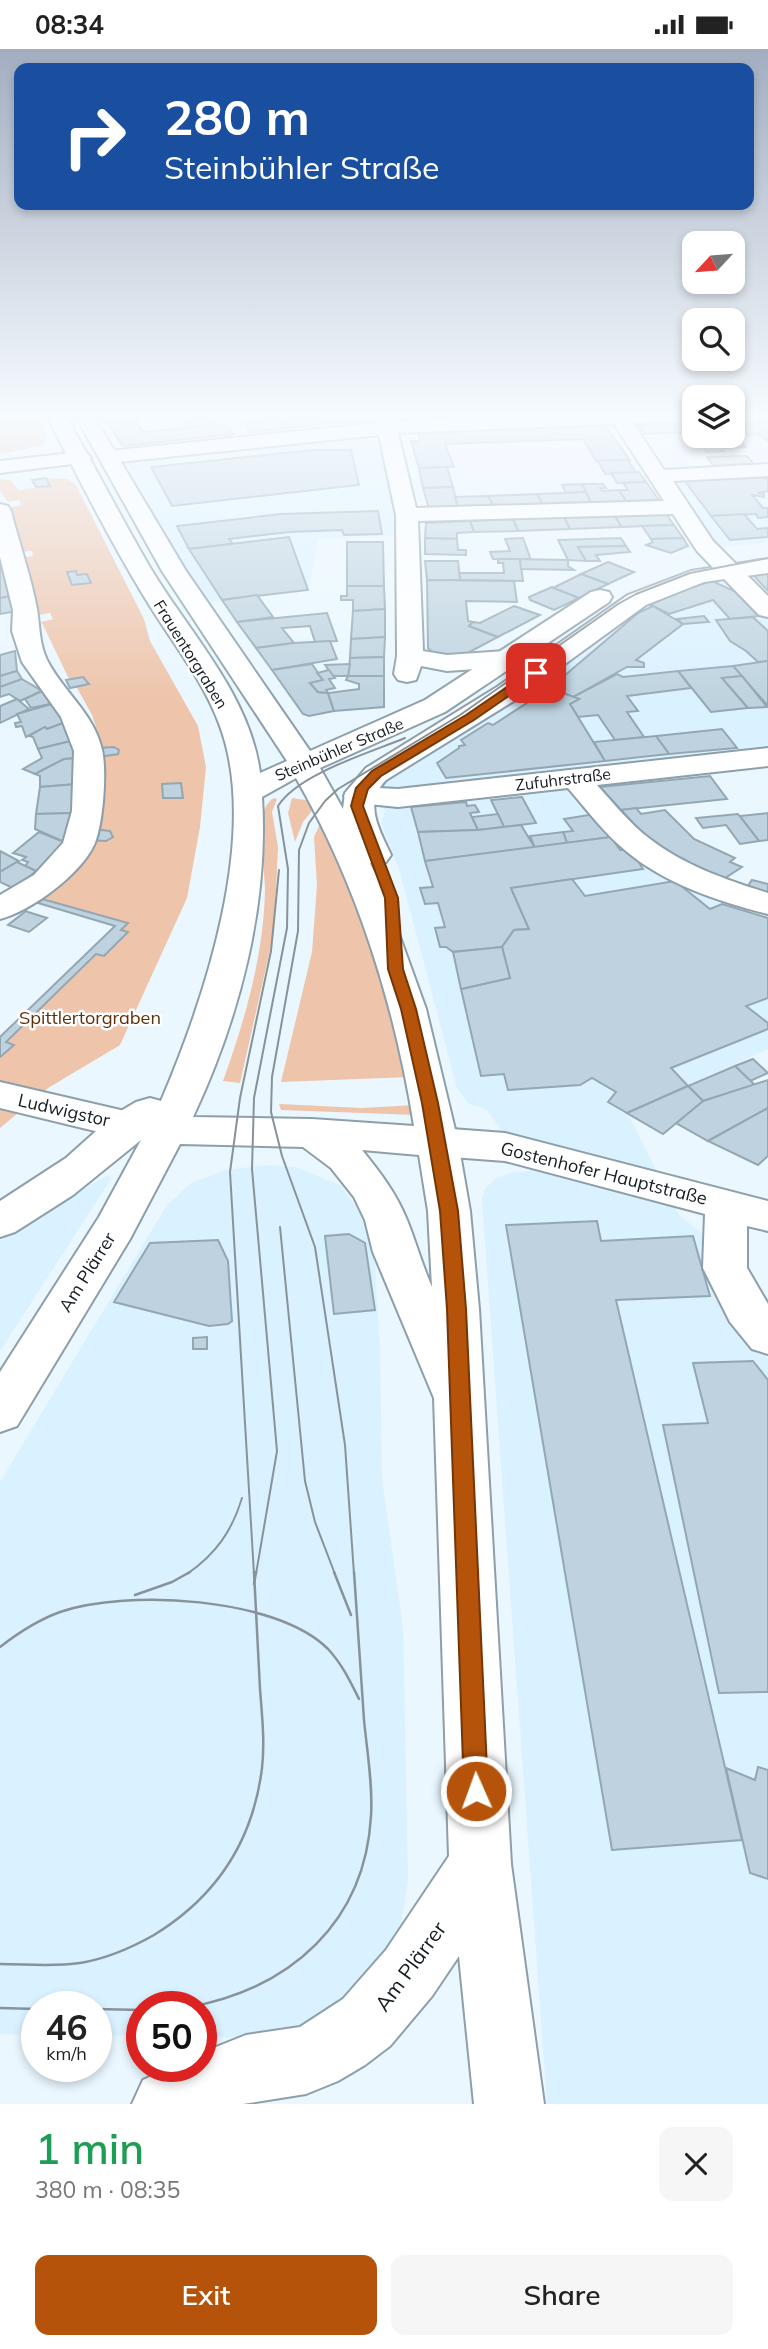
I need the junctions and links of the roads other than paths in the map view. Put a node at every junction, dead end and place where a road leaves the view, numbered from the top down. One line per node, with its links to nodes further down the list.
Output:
1 (0, 511): 12 (main road)
2 (109, 511): 17 (main road, Frauentorgraben)
3 (140, 511): 15 (main road, Frauentorgraben)
4 (406, 511): 7 (main road)
5 (561, 511): 7 (main road)
6 (682, 511): 9 (main road)
7 (407, 516): 13 (main road)
8 (768, 547): 9 (main road, Steinbühler Straße)
9 (720, 562): 10 (main road, Steinbühler Straße); 11 (main road); 13 (main road, Steinbühler Straße); 21 (main road, Steinbühler Straße)
10 (768, 566)
11 (768, 610)
12 (12, 623): 23 (main road)
13 (505, 659): 14 (main road, Steinbühler Straße)
14 (435, 706): 15 (main road, Steinbühler Straße); 15 (main road, Steinbühler Straße)
15 (297, 755): 18 (main road); 21 (main road, Zufuhrstraße); 25 (main road)
16 (768, 757): 19 (main road, Zufuhrstraße)
17 (242, 758): 18 (main road); 20 (main road, Frauentorgraben)
18 (272, 778): 20 (main road, Steinbühler Straße)
19 (576, 779): 21 (main road, Zufuhrstraße); 22 (main road)
20 (245, 795): 24 (main road, Frauentorgraben)
21 (359, 796): 25 (main road)
22 (768, 904)
23 (3, 906)
24 (240, 907): 27 (main road, Am Plärrer)
25 (396, 969): 29 (main road)
26 (14, 1099): 27 (main road, Ludwigstor)
27 (148, 1128): 28 (main road); 32 (main road, Am Plärrer); 35 (main road, Am Plärrer)
28 (312, 1133): 29 (main road); 34 (main road)
29 (438, 1142): 30 (main road, Gostenhofer Hauptstraße); 34 (main road)
30 (726, 1205): 31 (main road, Gostenhofer Hauptstraße); 33 (main road)
31 (768, 1216)
32 (0, 1221)
33 (768, 1336)
34 (458, 1403): 36 (main road)
35 (0, 1412)
36 (480, 1864): 37 (main road, Am Plärrer); 38 (main road)
37 (167, 2104)
38 (509, 2104)

